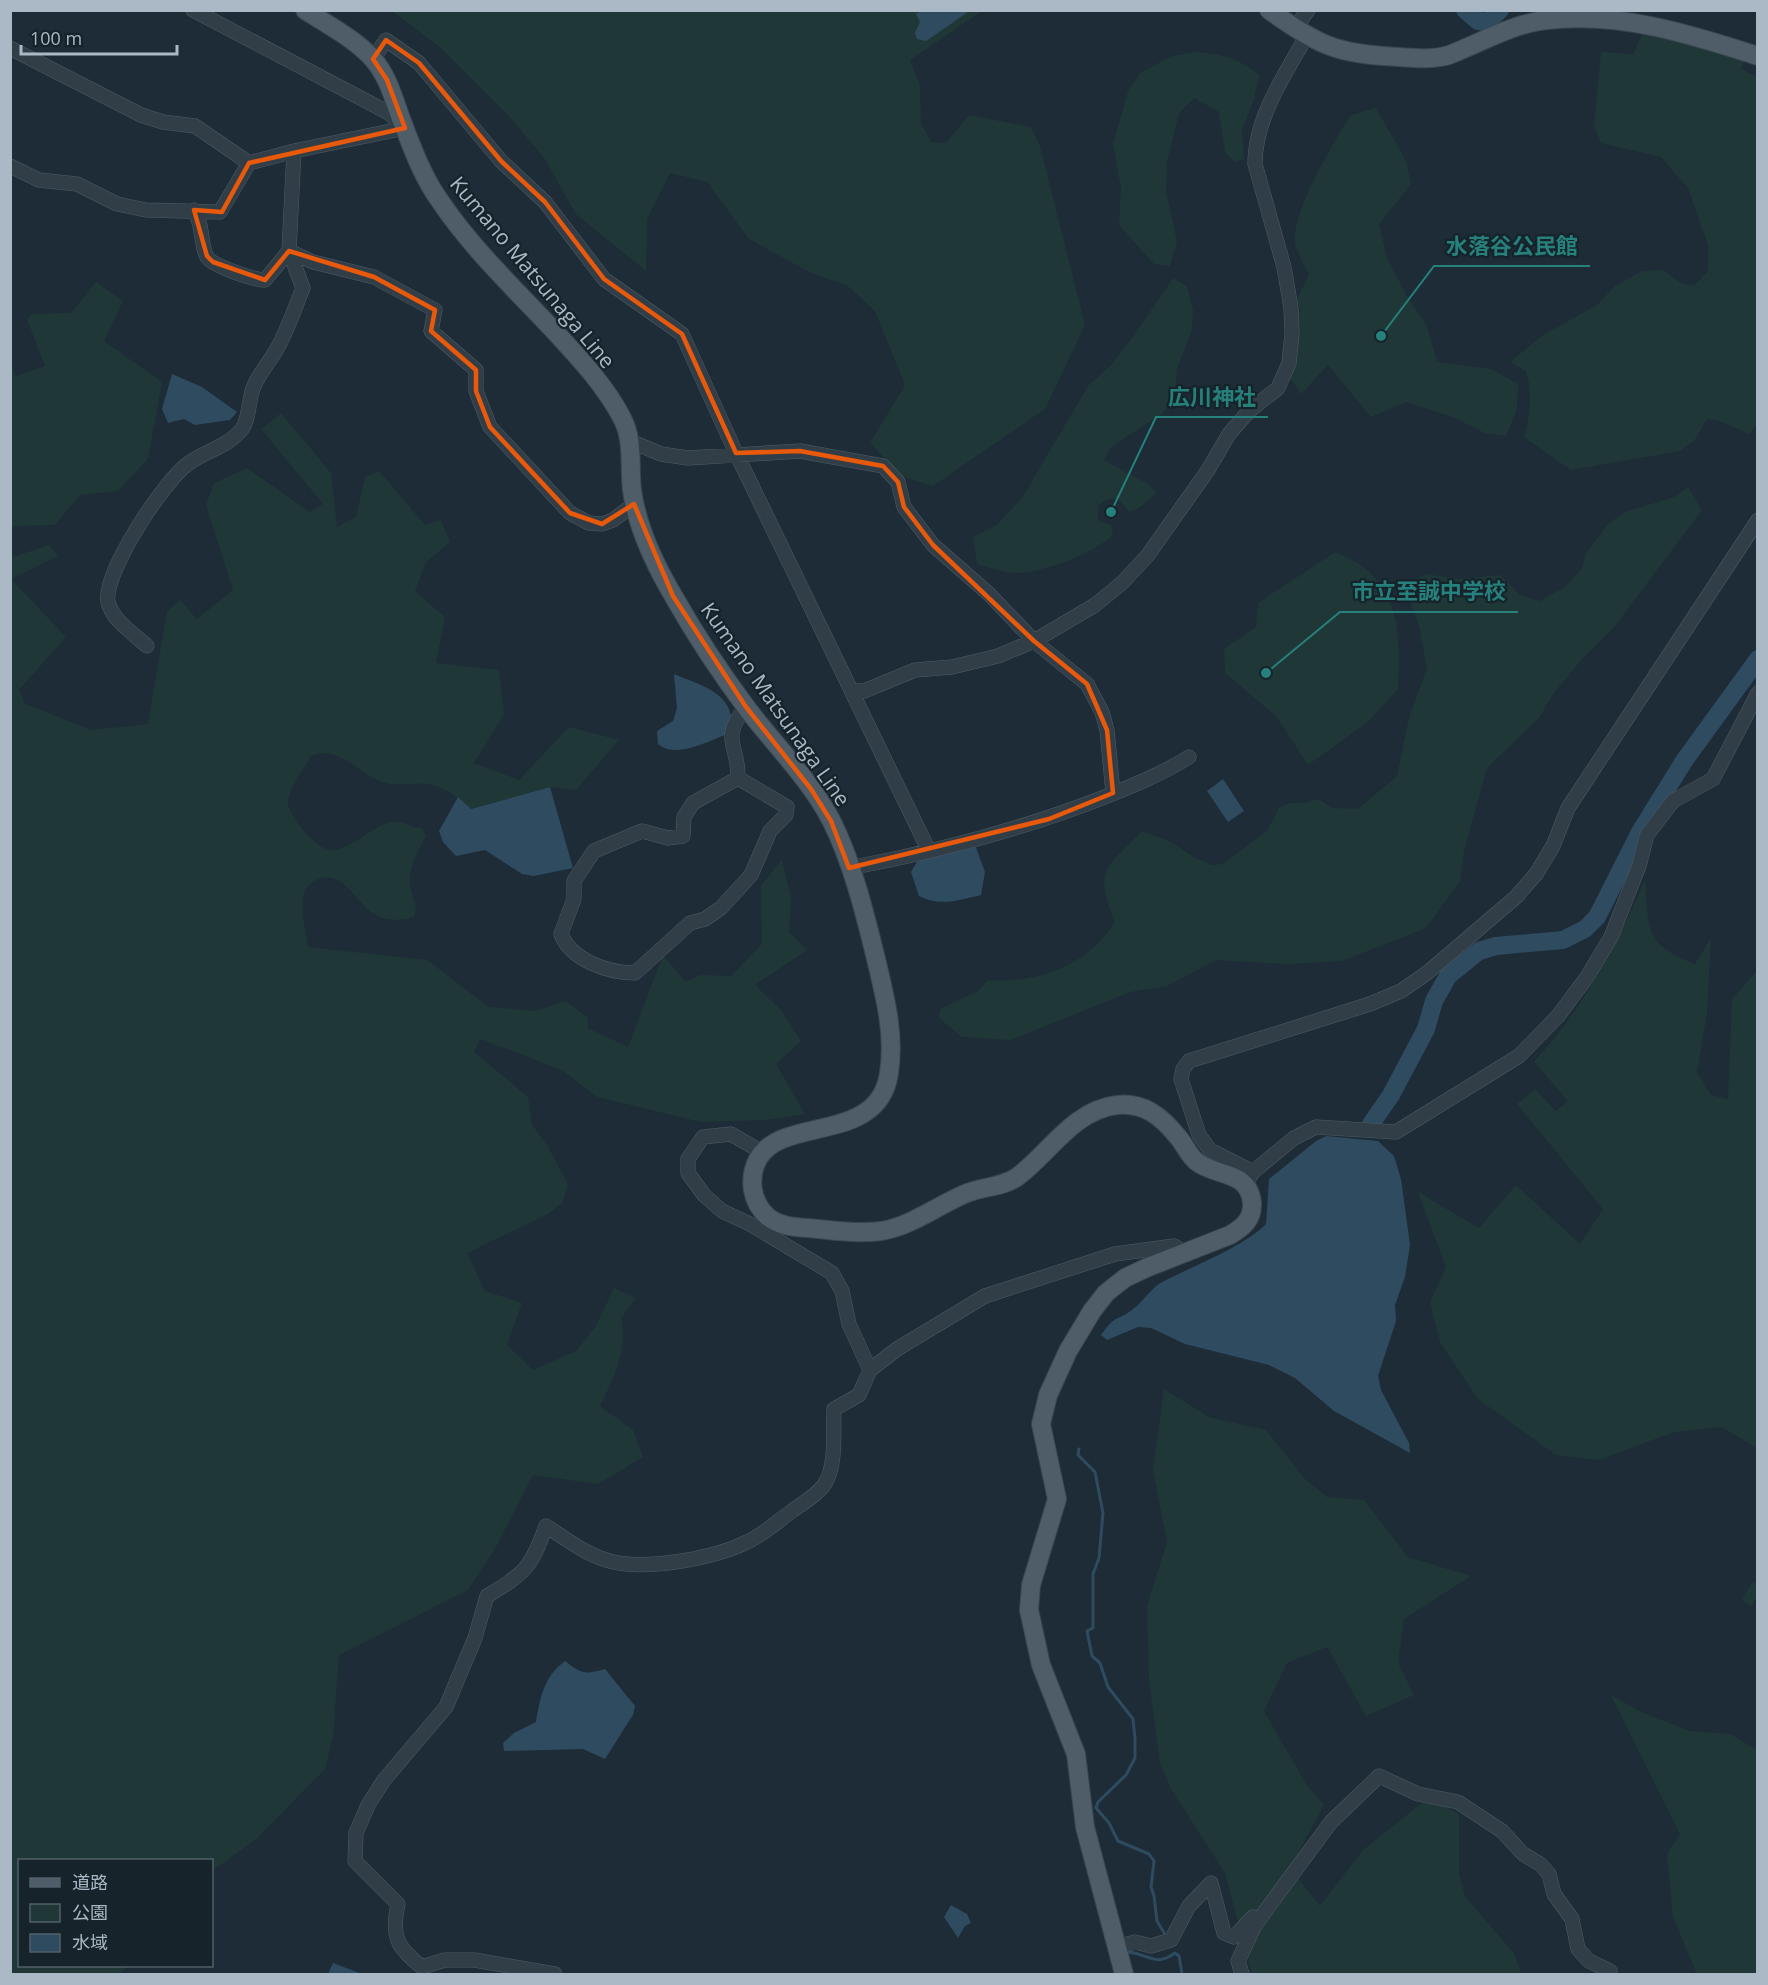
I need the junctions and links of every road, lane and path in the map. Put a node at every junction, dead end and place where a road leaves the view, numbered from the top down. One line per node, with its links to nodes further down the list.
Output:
1 (193, 10): 9 (street)
2 (305, 10): 8 (main road, Kumano Matsunaga Line)
3 (1269, 10): 5 (main road)
4 (1308, 10): 5 (street)
5 (1300, 32): 7 (main road); 19 (street)
6 (10, 48): 11 (street)
7 (1758, 56)
8 (373, 59): 9 (main road, Kumano Matsunaga Line); 16 (street)
9 (405, 128): 10 (street); 15 (main road, Kumano Matsunaga Line)
10 (294, 151): 11 (street); 14 (street)
11 (249, 163): 13 (street)
12 (10, 166): 13 (street)
13 (194, 210): 14 (street)
14 (289, 251): 17 (street); 20 (street)
15 (630, 441): 16 (street); 17 (main road, Kumano Matsunaga Line)
16 (736, 453): 19 (street); 21 (street)
17 (634, 504): 23 (main road, Kumano Matsunaga Line)
18 (1758, 520): 30 (street)
19 (1034, 641): 21 (street); 26 (street)
20 (147, 646)
21 (854, 691): 27 (street)
22 (1758, 693): 30 (street)
23 (746, 707): 25 (street); 28 (main road, Kumano Matsunaga Line)
24 (1189, 757): 26 (street)
25 (738, 778): 25 (street)
26 (1113, 794): 27 (street)
27 (929, 851): 28 (street)
28 (849, 868): 29 (main road, Kumano Matsunaga Line)
29 (762, 1152): 31 (main road); 31 (street)
30 (1249, 1178): 31 (main road); 32 (main road)
31 (755, 1216): 33 (street)
32 (1186, 1253): 33 (street); 35 (main road)
33 (870, 1370): 37 (street)
34 (1263, 1913): 35 (street); 36 (street); 39 (street)
35 (1118, 1947): 38 (main road)
36 (1610, 1971)
37 (555, 1974)
38 (1124, 1974)
39 (1242, 1974)

